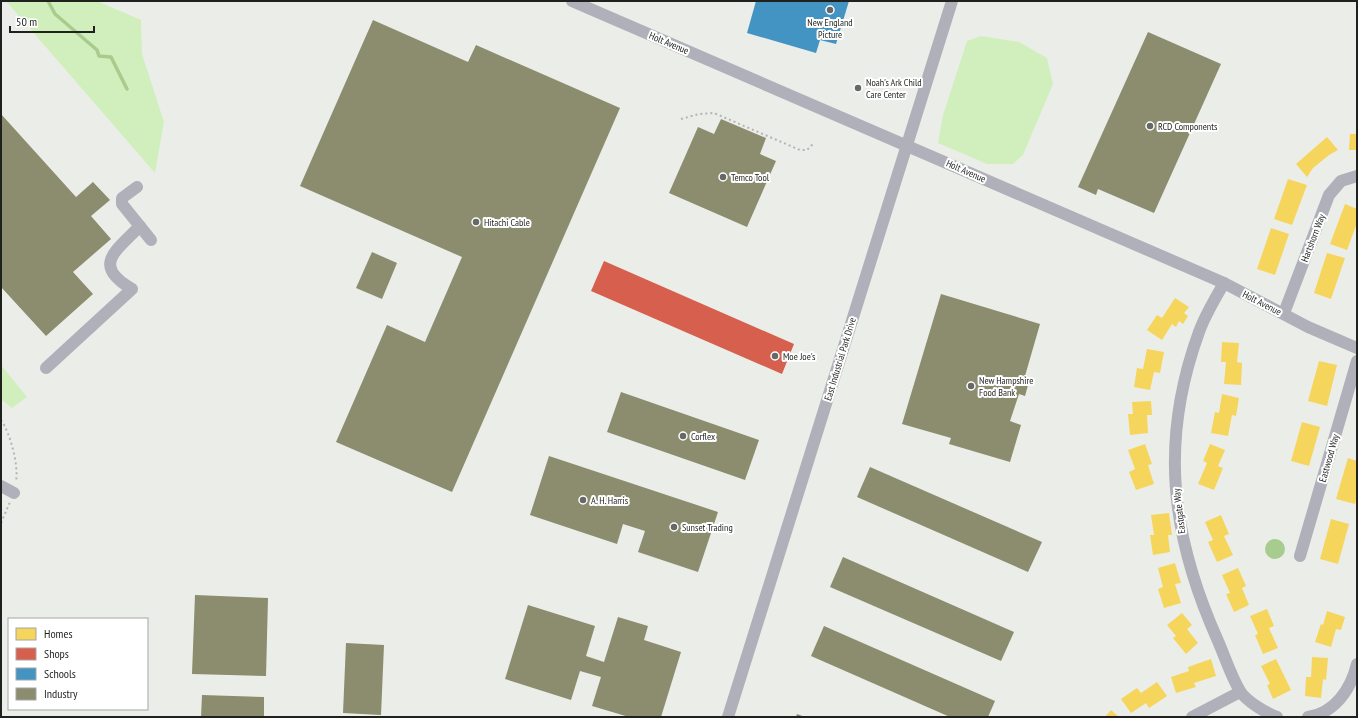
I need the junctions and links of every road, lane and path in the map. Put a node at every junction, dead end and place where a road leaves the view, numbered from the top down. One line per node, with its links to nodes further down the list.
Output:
1 (572, 1): 5 (street, Holt Avenue)
2 (952, 1): 5 (street, East Industrial Park Drive)
3 (681, 119): 4 (path)
4 (814, 143)
5 (907, 145): 10 (street, Holt Avenue); 22 (street, East Industrial Park Drive)
6 (1357, 176): 11 (street, Hartshorn Way)
7 (137, 187): 8 (street)
8 (140, 226): 9 (street); 14 (street)
9 (151, 240)
10 (1224, 283): 11 (street, Holt Avenue); 21 (street, Eastgate Way)
11 (1284, 313): 12 (street, Holt Avenue)
12 (1357, 348)
13 (1357, 361): 19 (street, Eastwood Way)
14 (46, 368)
15 (1, 420): 17 (path)
16 (1, 486): 17 (street)
17 (14, 493): 18 (path)
18 (1, 523)
19 (1300, 556)
20 (1357, 664): 25 (street)
21 (1240, 692): 23 (street); 24 (street, Eastgate Way)
22 (728, 717)
23 (1192, 717)
24 (1277, 717)
25 (1308, 717)

